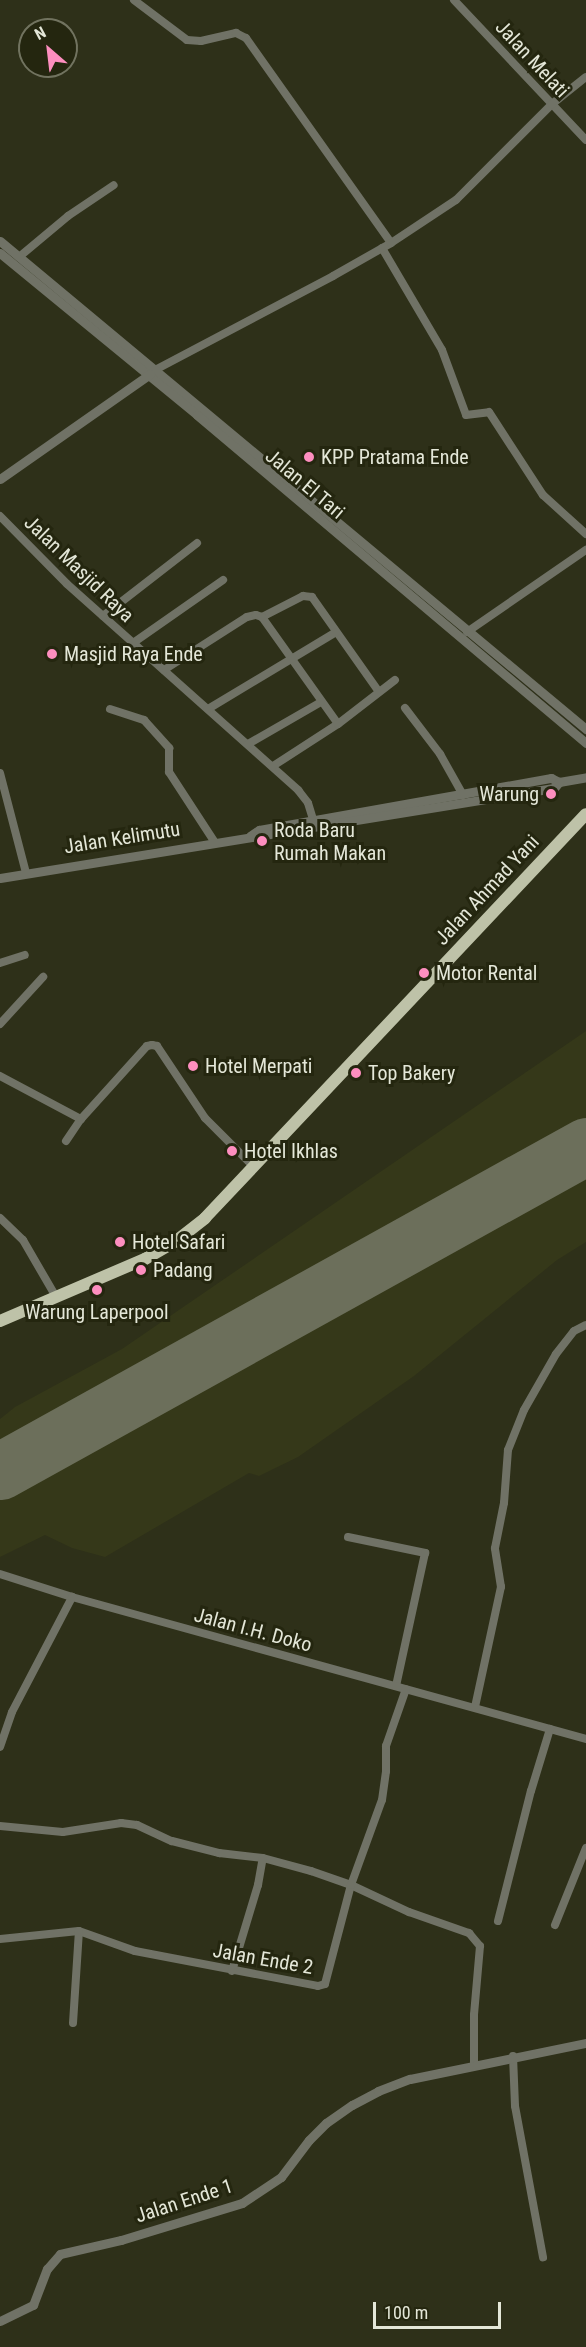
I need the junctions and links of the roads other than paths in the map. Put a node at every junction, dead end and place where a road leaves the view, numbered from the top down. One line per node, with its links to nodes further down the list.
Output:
1 (134, 0): 8 (street)
2 (454, 0): 4 (street, Jalan Melati)
3 (586, 77): 4 (street)
4 (552, 104): 5 (street, Jalan Melati); 8 (street)
5 (586, 140)
6 (114, 185): 11 (street)
7 (0, 241): 11 (street, Jalan El Tari)
8 (392, 243): 9 (street)
9 (382, 248): 12 (street); 15 (street)
10 (0, 253): 12 (street, Jalan El Tari)
11 (19, 257): 12 (street, Jalan El Tari)
12 (151, 373): 13 (street); 18 (street, Jalan El Tari)
13 (0, 479)
14 (0, 516): 20 (street, Jalan Masjid Raya)
15 (586, 534)
16 (197, 543): 20 (street)
17 (586, 550): 23 (street)
18 (381, 565): 23 (street, Jalan El Tari); 35 (street, Jalan El Tari)
19 (223, 580): 24 (street)
20 (103, 616): 24 (street, Jalan Masjid Raya)
21 (262, 617): 22 (street); 25 (street); 26 (street)
22 (336, 632): 25 (street); 28 (street)
23 (467, 632): 34 (street, Jalan El Tari)
24 (133, 643): 26 (street, Jalan Masjid Raya)
25 (289, 658): 29 (street); 32 (street)
26 (164, 669): 32 (street, Jalan Masjid Raya)
27 (395, 680): 28 (street)
28 (379, 692): 33 (street)
29 (321, 702): 33 (street); 36 (street)
30 (405, 708): 41 (street)
31 (110, 709): 44 (street)
32 (208, 709): 36 (street, Jalan Masjid Raya)
33 (338, 724): 37 (street)
34 (586, 729)
35 (586, 743)
36 (248, 744): 37 (street, Jalan Masjid Raya)
37 (273, 766): 43 (street, Jalan Masjid Raya)
38 (0, 773): 45 (street)
39 (586, 777): 40 (street)
40 (559, 782): 41 (street); 43 (street)
41 (462, 795): 43 (street)
42 (586, 814): 54 (highway, Jalan Ahmad Yani)
43 (314, 824): 44 (street, Jalan Kelimutu)
44 (214, 841): 45 (street, Jalan Kelimutu)
45 (26, 873): 46 (street, Jalan Kelimutu)
46 (0, 878)
47 (25, 954): 48 (street)
48 (0, 963)
49 (43, 977): 50 (street)
50 (0, 1024)
51 (0, 1076): 52 (street)
52 (81, 1119): 53 (street); 54 (street)
53 (66, 1141)
54 (253, 1166): 56 (highway, Jalan Ahmad Yani)
55 (0, 1218): 56 (street)
56 (56, 1297): 57 (highway, Jalan Ahmad Yani)
57 (0, 1321)
58 (586, 1325): 64 (street)
59 (348, 1537): 62 (street)
60 (0, 1574): 61 (street, Jalan I.H. Doko)
61 (72, 1597): 62 (street, Jalan I.H. Doko); 67 (street)
62 (396, 1686): 63 (street, Jalan I.H. Doko)
63 (406, 1689): 64 (street, Jalan I.H. Doko); 71 (street, Jalan Ende 2)
64 (475, 1707): 65 (street, Jalan I.H. Doko)
65 (550, 1729): 66 (street, Jalan I.H. Doko); 72 (street)
66 (586, 1739)
67 (0, 1748)
68 (0, 1826): 70 (street)
69 (586, 1848): 73 (street)
70 (263, 1858): 71 (street); 76 (street)
71 (351, 1885): 76 (street, Jalan Ende 2); 80 (street)
72 (498, 1921)
73 (555, 1925)
74 (79, 1931): 75 (street, Jalan Ende 2); 76 (street, Jalan Ende 2); 77 (street)
75 (0, 1939)
76 (232, 1971)
77 (73, 2023)
78 (586, 2043): 79 (street, Jalan Ende 1)
79 (513, 2056): 80 (street, Jalan Ende 1); 81 (street)
80 (474, 2065): 82 (street, Jalan Ende 1)
81 (543, 2257)
82 (0, 2321)

